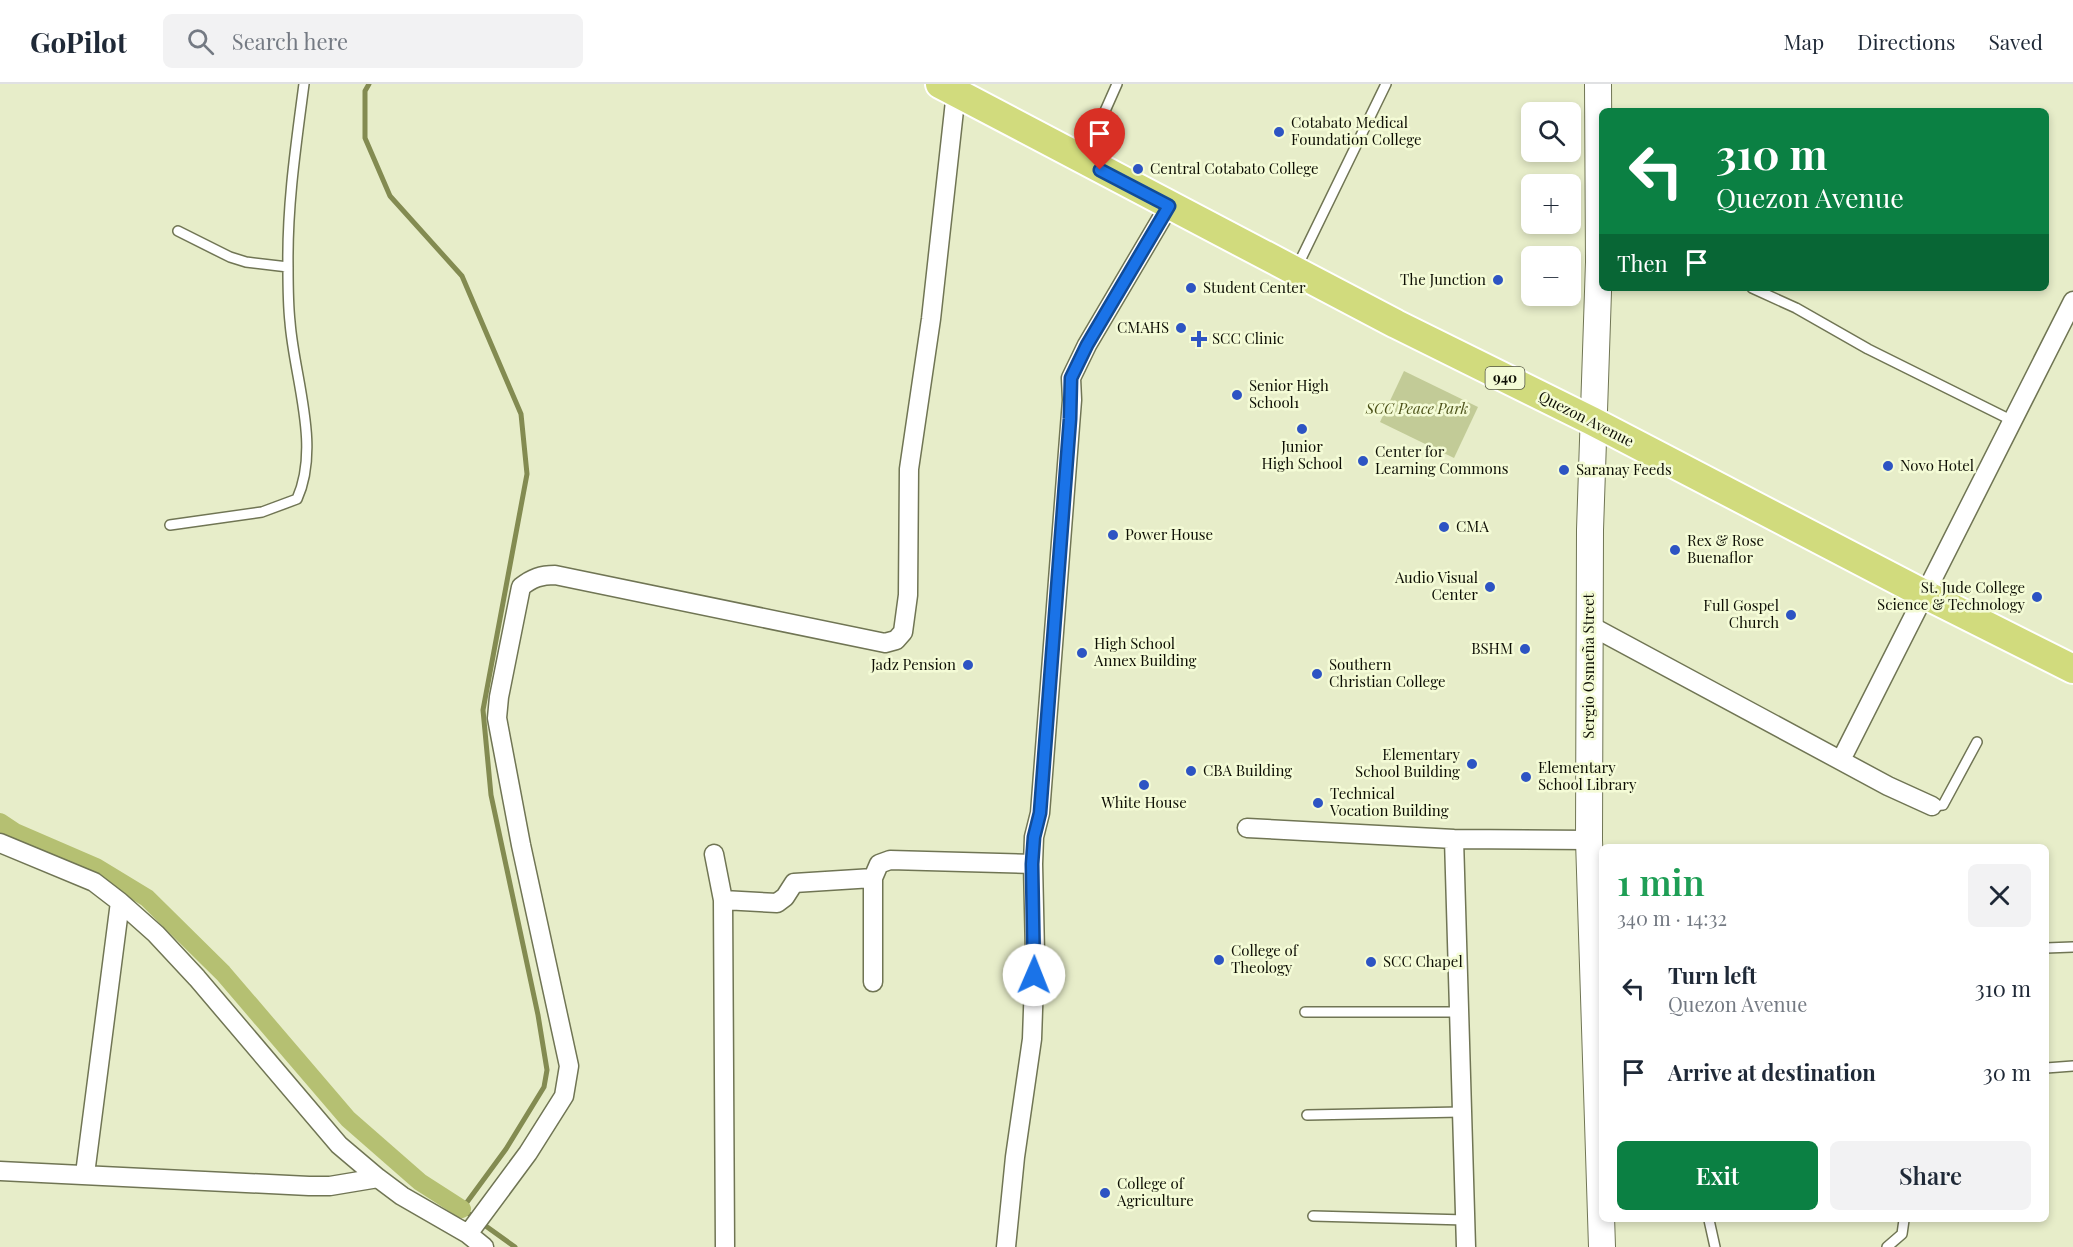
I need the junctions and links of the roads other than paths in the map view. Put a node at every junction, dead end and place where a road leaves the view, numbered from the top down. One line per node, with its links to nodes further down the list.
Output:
1 (304, 84): 10 (lane)
2 (1117, 84): 7 (lane)
3 (1386, 84): 11 (lane)
4 (1598, 84): 6 (street, Sergio Osmeña Street)
5 (948, 88): 7 (main road, Quezon Avenue / 940); 51 (street)
6 (1599, 108)
7 (1082, 160): 8 (main road, Quezon Avenue / 940)
8 (1169, 206): 11 (main road, Quezon Avenue / 940); 29 (street)
9 (178, 231): 10 (lane)
10 (288, 267): 17 (lane)
11 (1295, 271): 15 (main road, Quezon Avenue / 940)
12 (1599, 282): 15 (street, Sergio Osmeña Street)
13 (1758, 291): 16 (lane)
14 (2073, 301): 16 (street)
15 (1592, 421): 18 (main road, Quezon Avenue / 940); 19 (street, Sergio Osmeña Street)
16 (2013, 421): 18 (street)
17 (170, 525)
18 (1924, 594): 20 (main road, Quezon Avenue / 940); 22 (street)
19 (1589, 625): 22 (street); 26 (street, Sergio Osmeña Street)
20 (2073, 669)
21 (1977, 742): 23 (lane)
22 (1841, 760): 23 (street)
23 (1932, 806)
24 (1247, 828): 25 (street)
25 (1454, 839): 26 (street); 37 (street)
26 (1589, 840): 42 (street, Sergio Osmeña Street)
27 (0, 843): 32 (street)
28 (714, 854): 31 (street)
29 (1032, 864): 30 (street); 54 (street)
30 (873, 878): 31 (street); 35 (street)
31 (723, 900): 53 (street)
32 (120, 902): 44 (street); 45 (street)
33 (2073, 946): 34 (lane)
34 (2049, 948)
35 (873, 982)
36 (1305, 1012): 37 (lane)
37 (1459, 1012): 40 (street)
38 (2073, 1066): 39 (lane)
39 (2049, 1068)
40 (1461, 1112): 41 (lane); 47 (street)
41 (1306, 1115)
42 (1599, 1132)
43 (0, 1171): 44 (street)
44 (86, 1174): 45 (street)
45 (378, 1178): 51 (street)
46 (1312, 1216): 47 (lane)
47 (1466, 1220): 55 (street)
48 (1602, 1222): 56 (street, Sergio Osmeña Street)
49 (1709, 1222): 57 (lane)
50 (1904, 1222): 58 (lane)
51 (468, 1234): 52 (street)
52 (484, 1247)
53 (725, 1247)
54 (1006, 1247)
55 (1466, 1247)
56 (1602, 1247)
57 (1715, 1247)
58 (1887, 1247)

